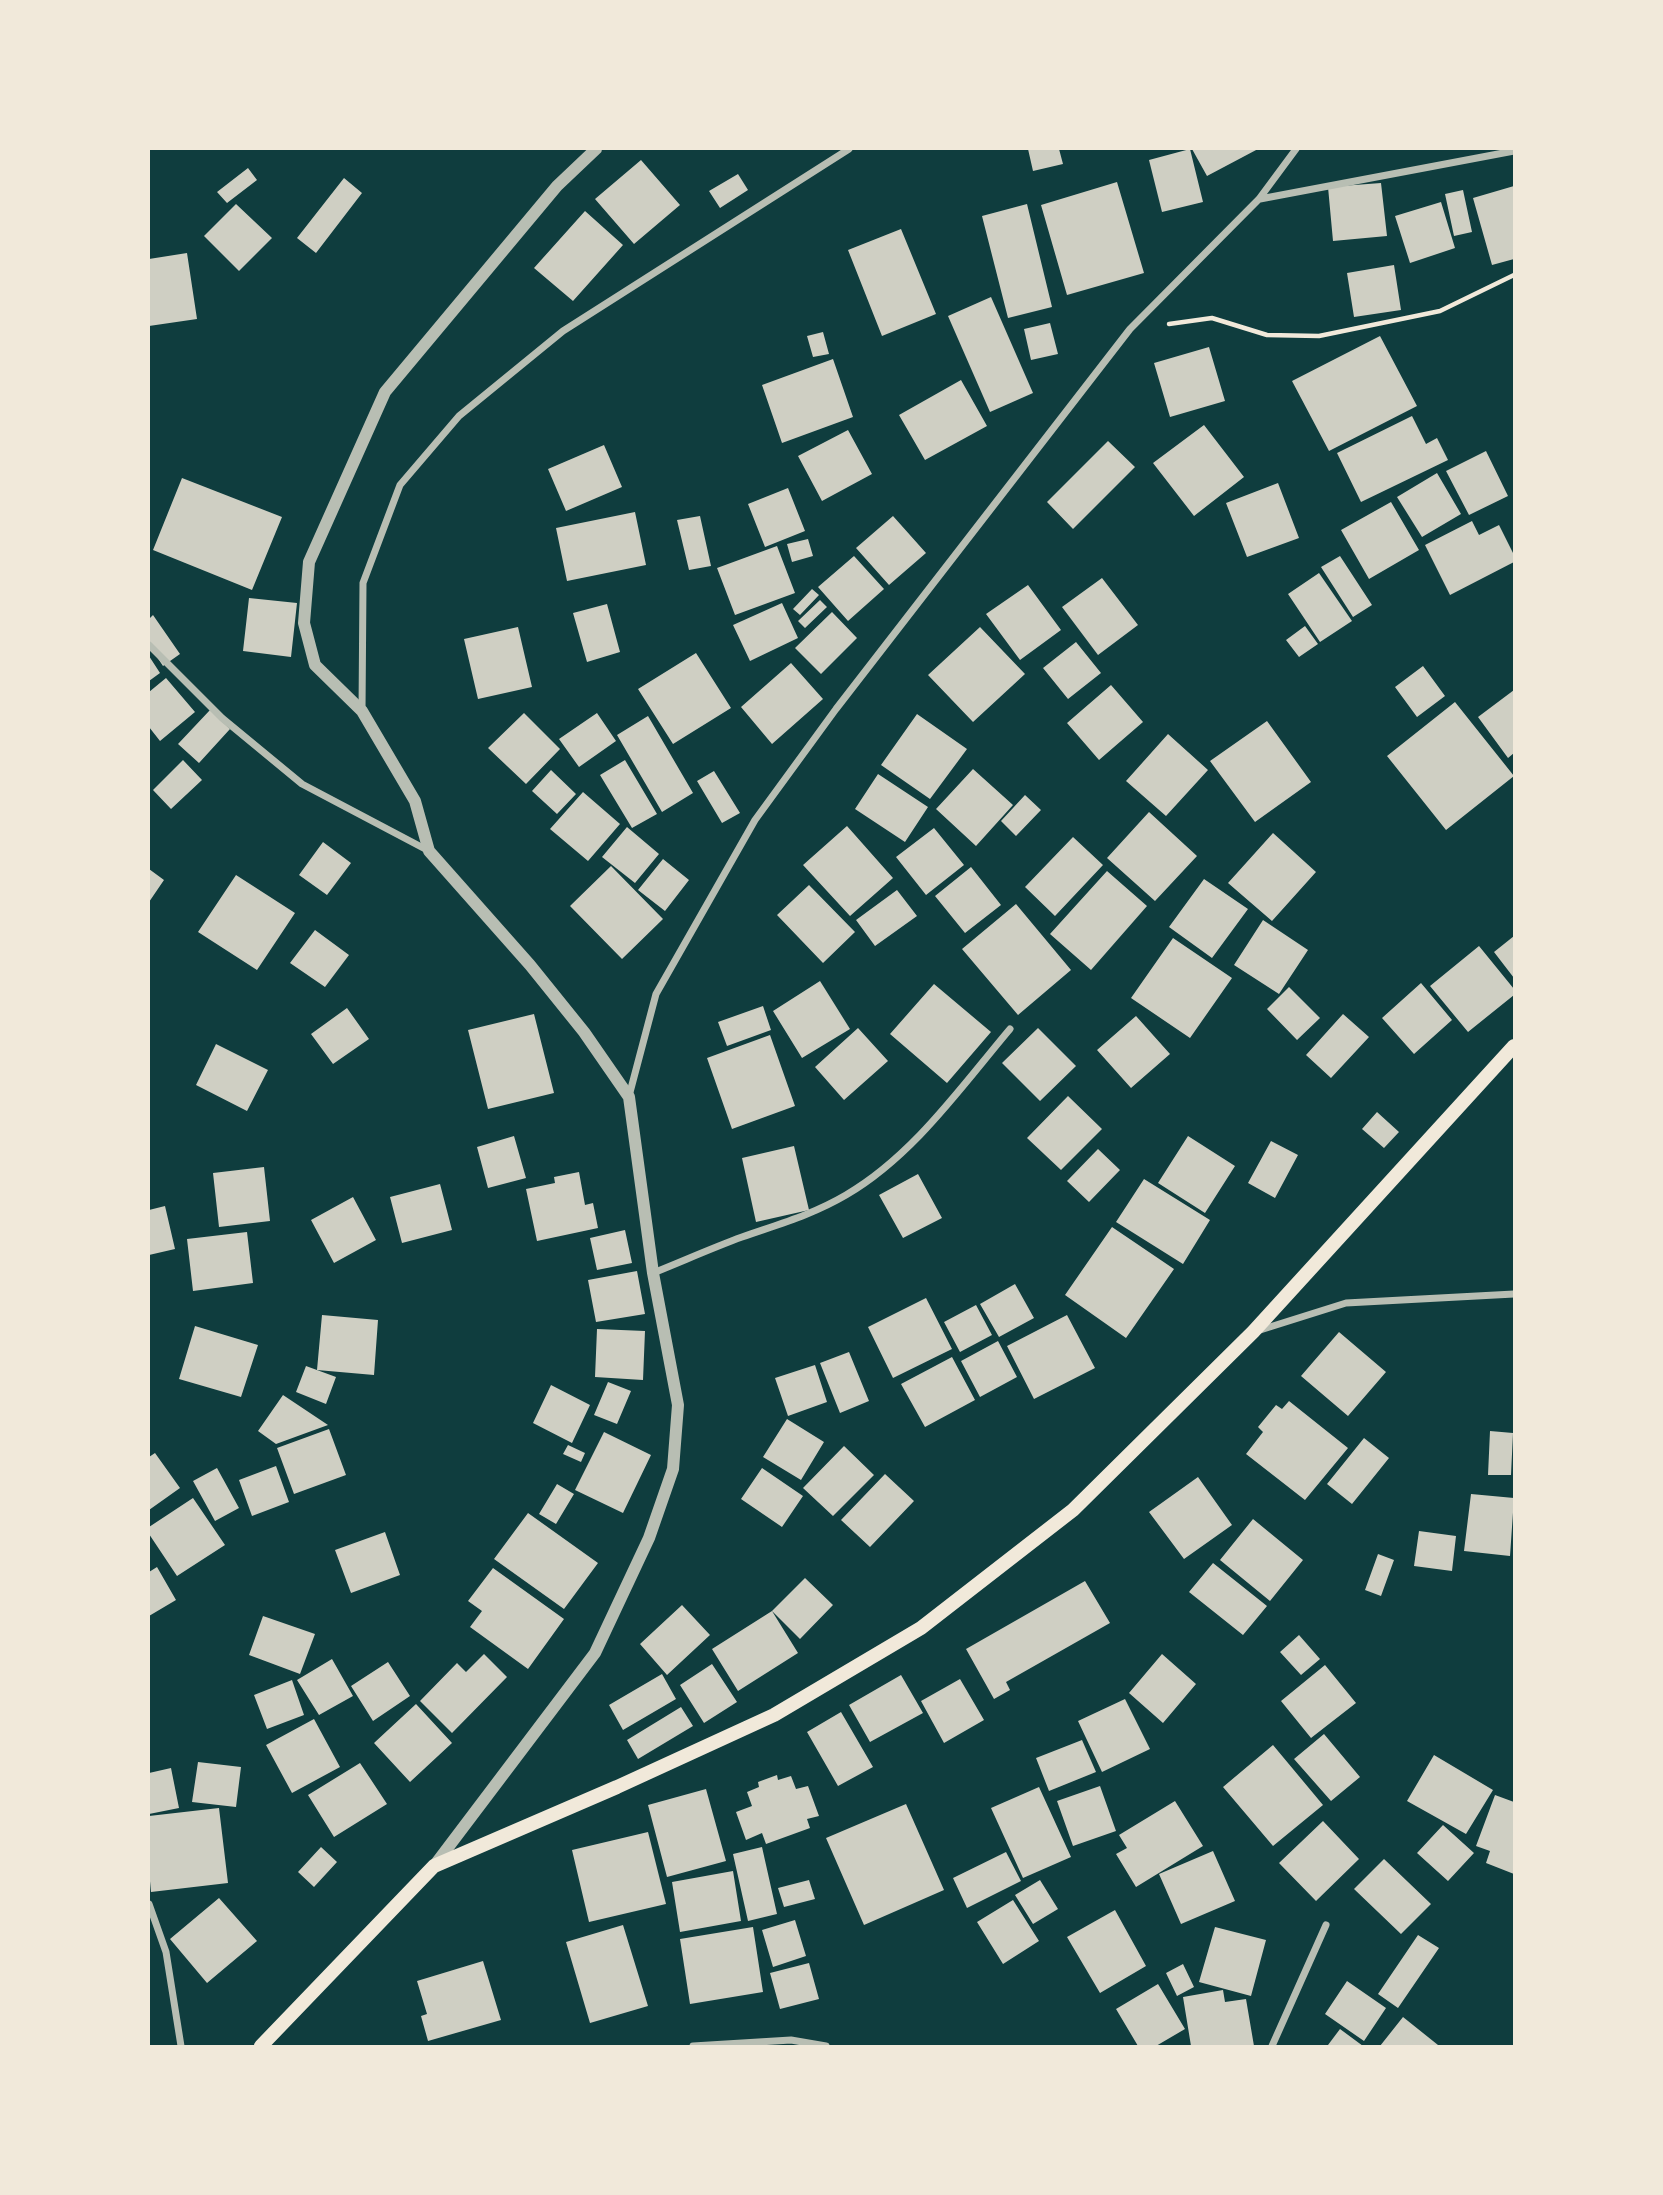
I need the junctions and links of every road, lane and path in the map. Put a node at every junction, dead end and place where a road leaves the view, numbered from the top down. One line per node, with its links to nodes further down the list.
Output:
1 (596, 149): 9 (street)
2 (849, 149): 9 (street)
3 (1296, 149): 5 (street)
4 (1514, 151): 5 (street)
5 (1259, 199): 7 (street)
6 (1514, 275): 7 (path)
7 (1130, 329): 13 (street)
8 (149, 645): 10 (street)
9 (362, 711): 10 (street)
10 (429, 852): 13 (street)
11 (1010, 1029): 14 (street)
12 (1514, 1046): 16 (main road)
13 (629, 1097): 14 (street)
14 (653, 1273): 17 (street)
15 (1514, 1294): 16 (street)
16 (1253, 1332): 17 (main road)
17 (434, 1866): 21 (main road)
18 (149, 1904): 20 (street)
19 (1326, 1925): 24 (street)
20 (181, 2046)
21 (261, 2046)
22 (693, 2046): 23 (street)
23 (826, 2046)
24 (1272, 2046)

